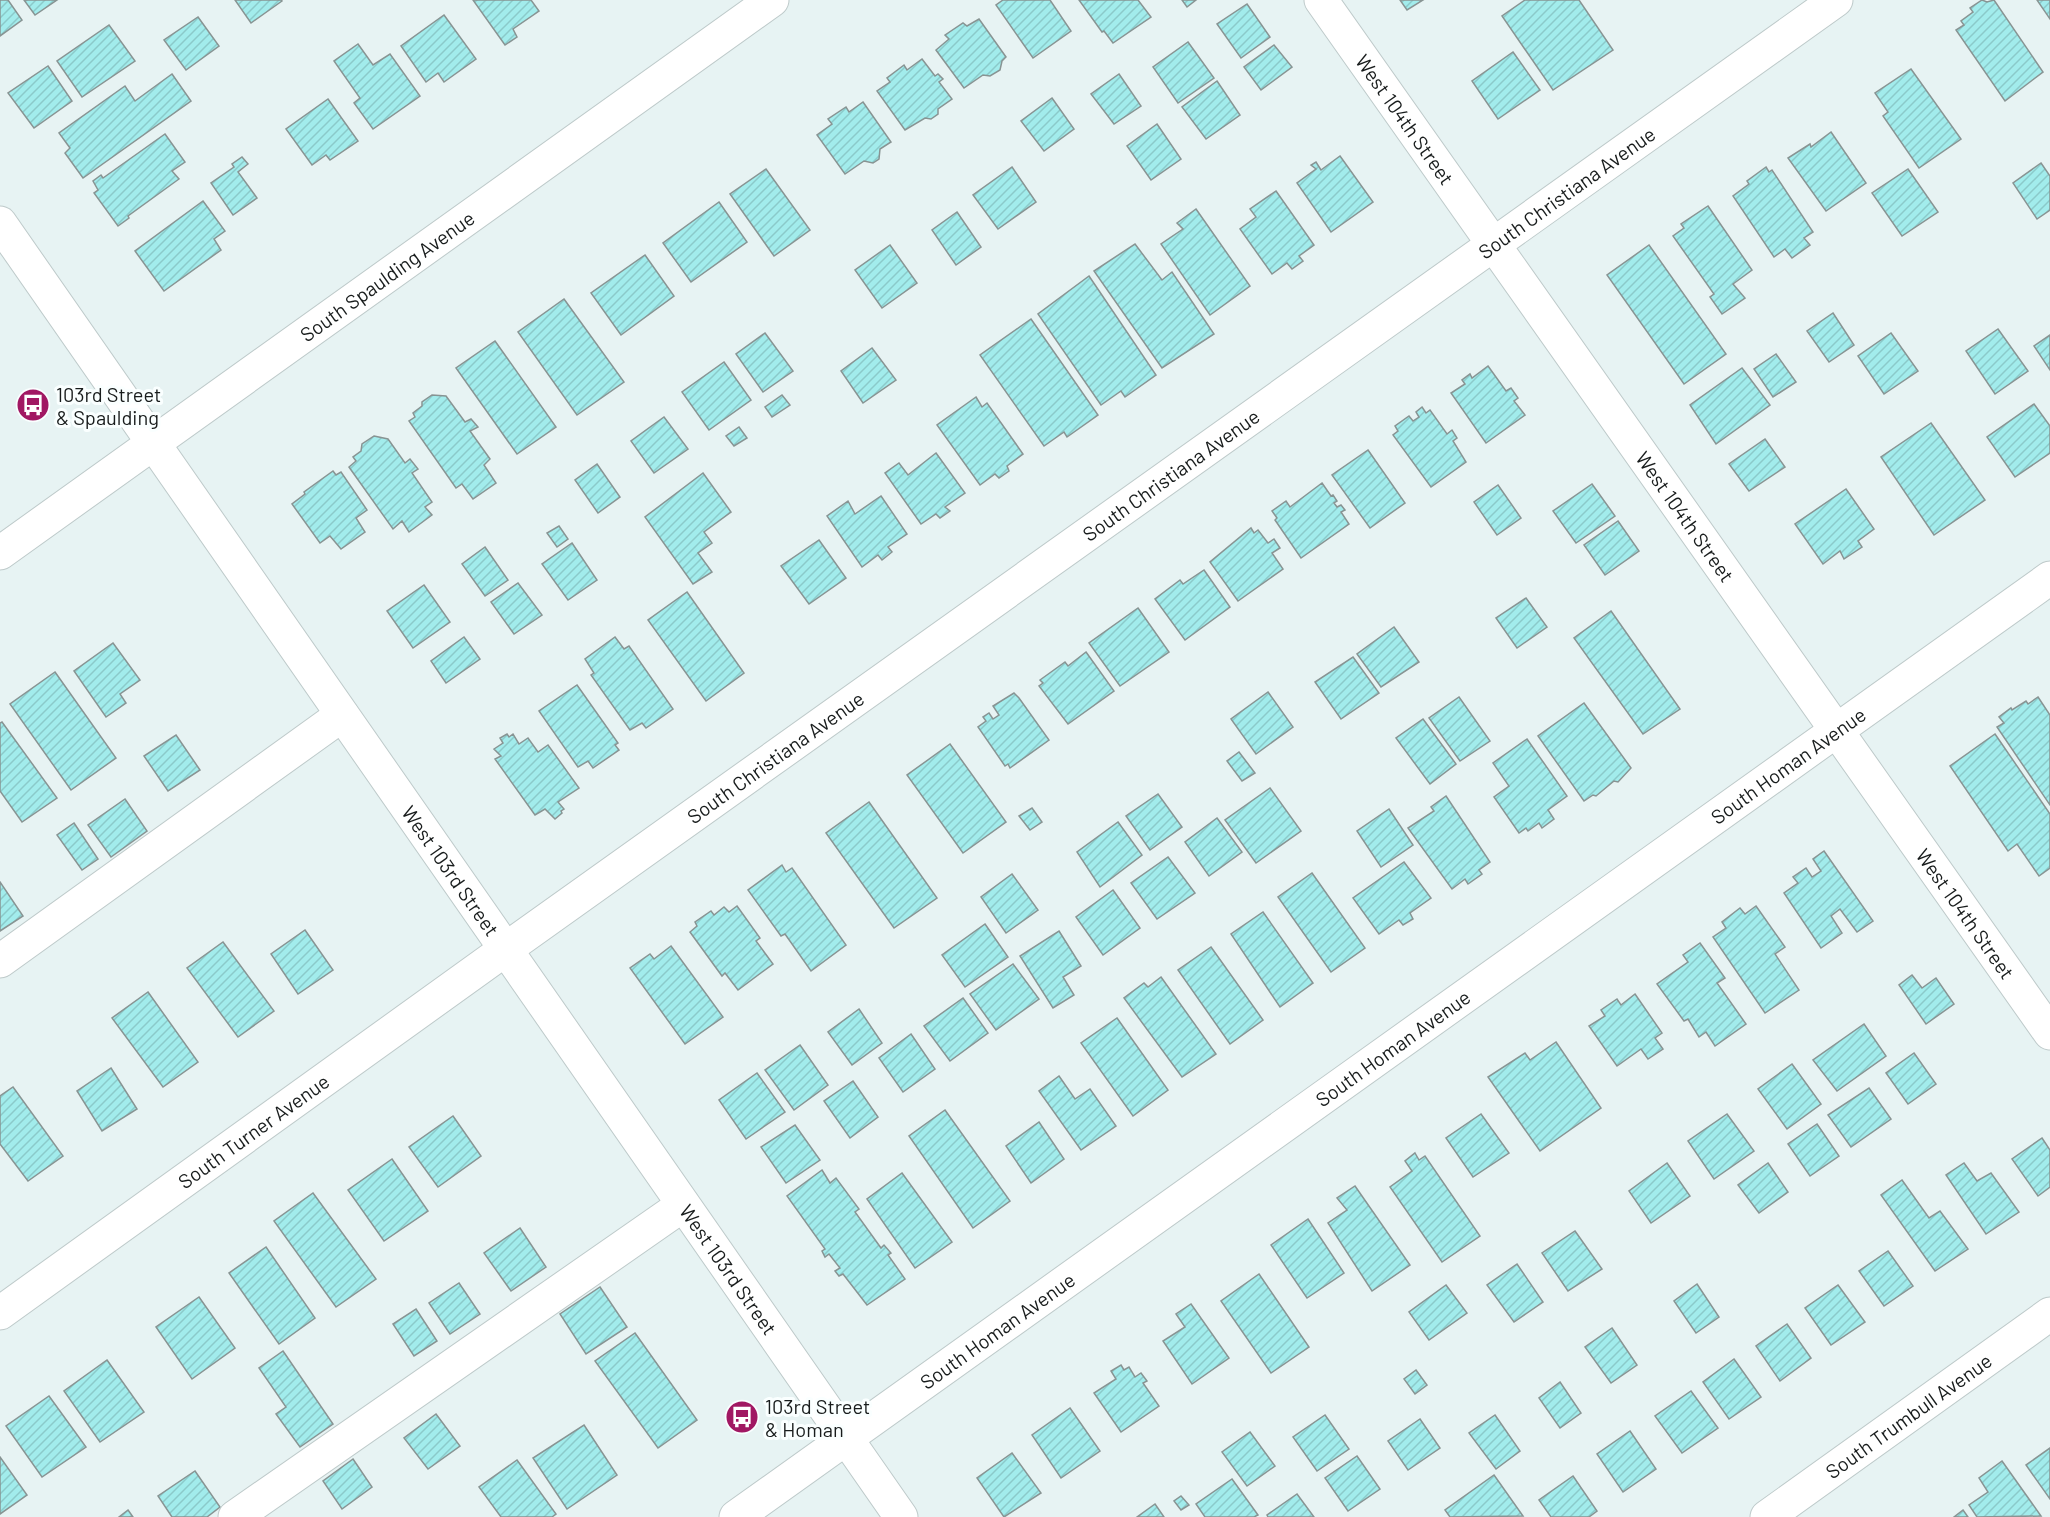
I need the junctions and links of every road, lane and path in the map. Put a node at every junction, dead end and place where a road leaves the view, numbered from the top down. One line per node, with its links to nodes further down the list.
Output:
1 (772, 0): 6 (street, South Spaulding Avenue)
2 (1321, 0): 5 (street, West 104th Street)
3 (1836, 0): 5 (street, South Christiana Avenue)
4 (0, 223): 6 (street, West 103rd Street)
5 (1494, 244): 10 (street, West 104th Street); 11 (street, South Christiana Avenue)
6 (153, 443): 7 (street, South Spaulding Avenue); 9 (street, West 103rd Street)
7 (0, 553)
8 (2050, 578): 10 (street, South Homan Avenue)
9 (342, 715): 11 (street, West 103rd Street); 12 (street)
10 (1837, 731): 13 (street, West 104th Street); 17 (street, South Homan Avenue)
11 (506, 949): 14 (street, West 103rd Street); 15 (street, South Turner Avenue)
12 (0, 961)
13 (2050, 1033)
14 (683, 1205): 17 (street, West 103rd Street); 18 (street)
15 (0, 1313)
16 (2050, 1314): 21 (street, South Trumbull Avenue)
17 (846, 1438): 19 (street, South Homan Avenue); 20 (street, West 103rd Street)
18 (235, 1517)
19 (736, 1517)
20 (901, 1517)
21 (1767, 1517)

